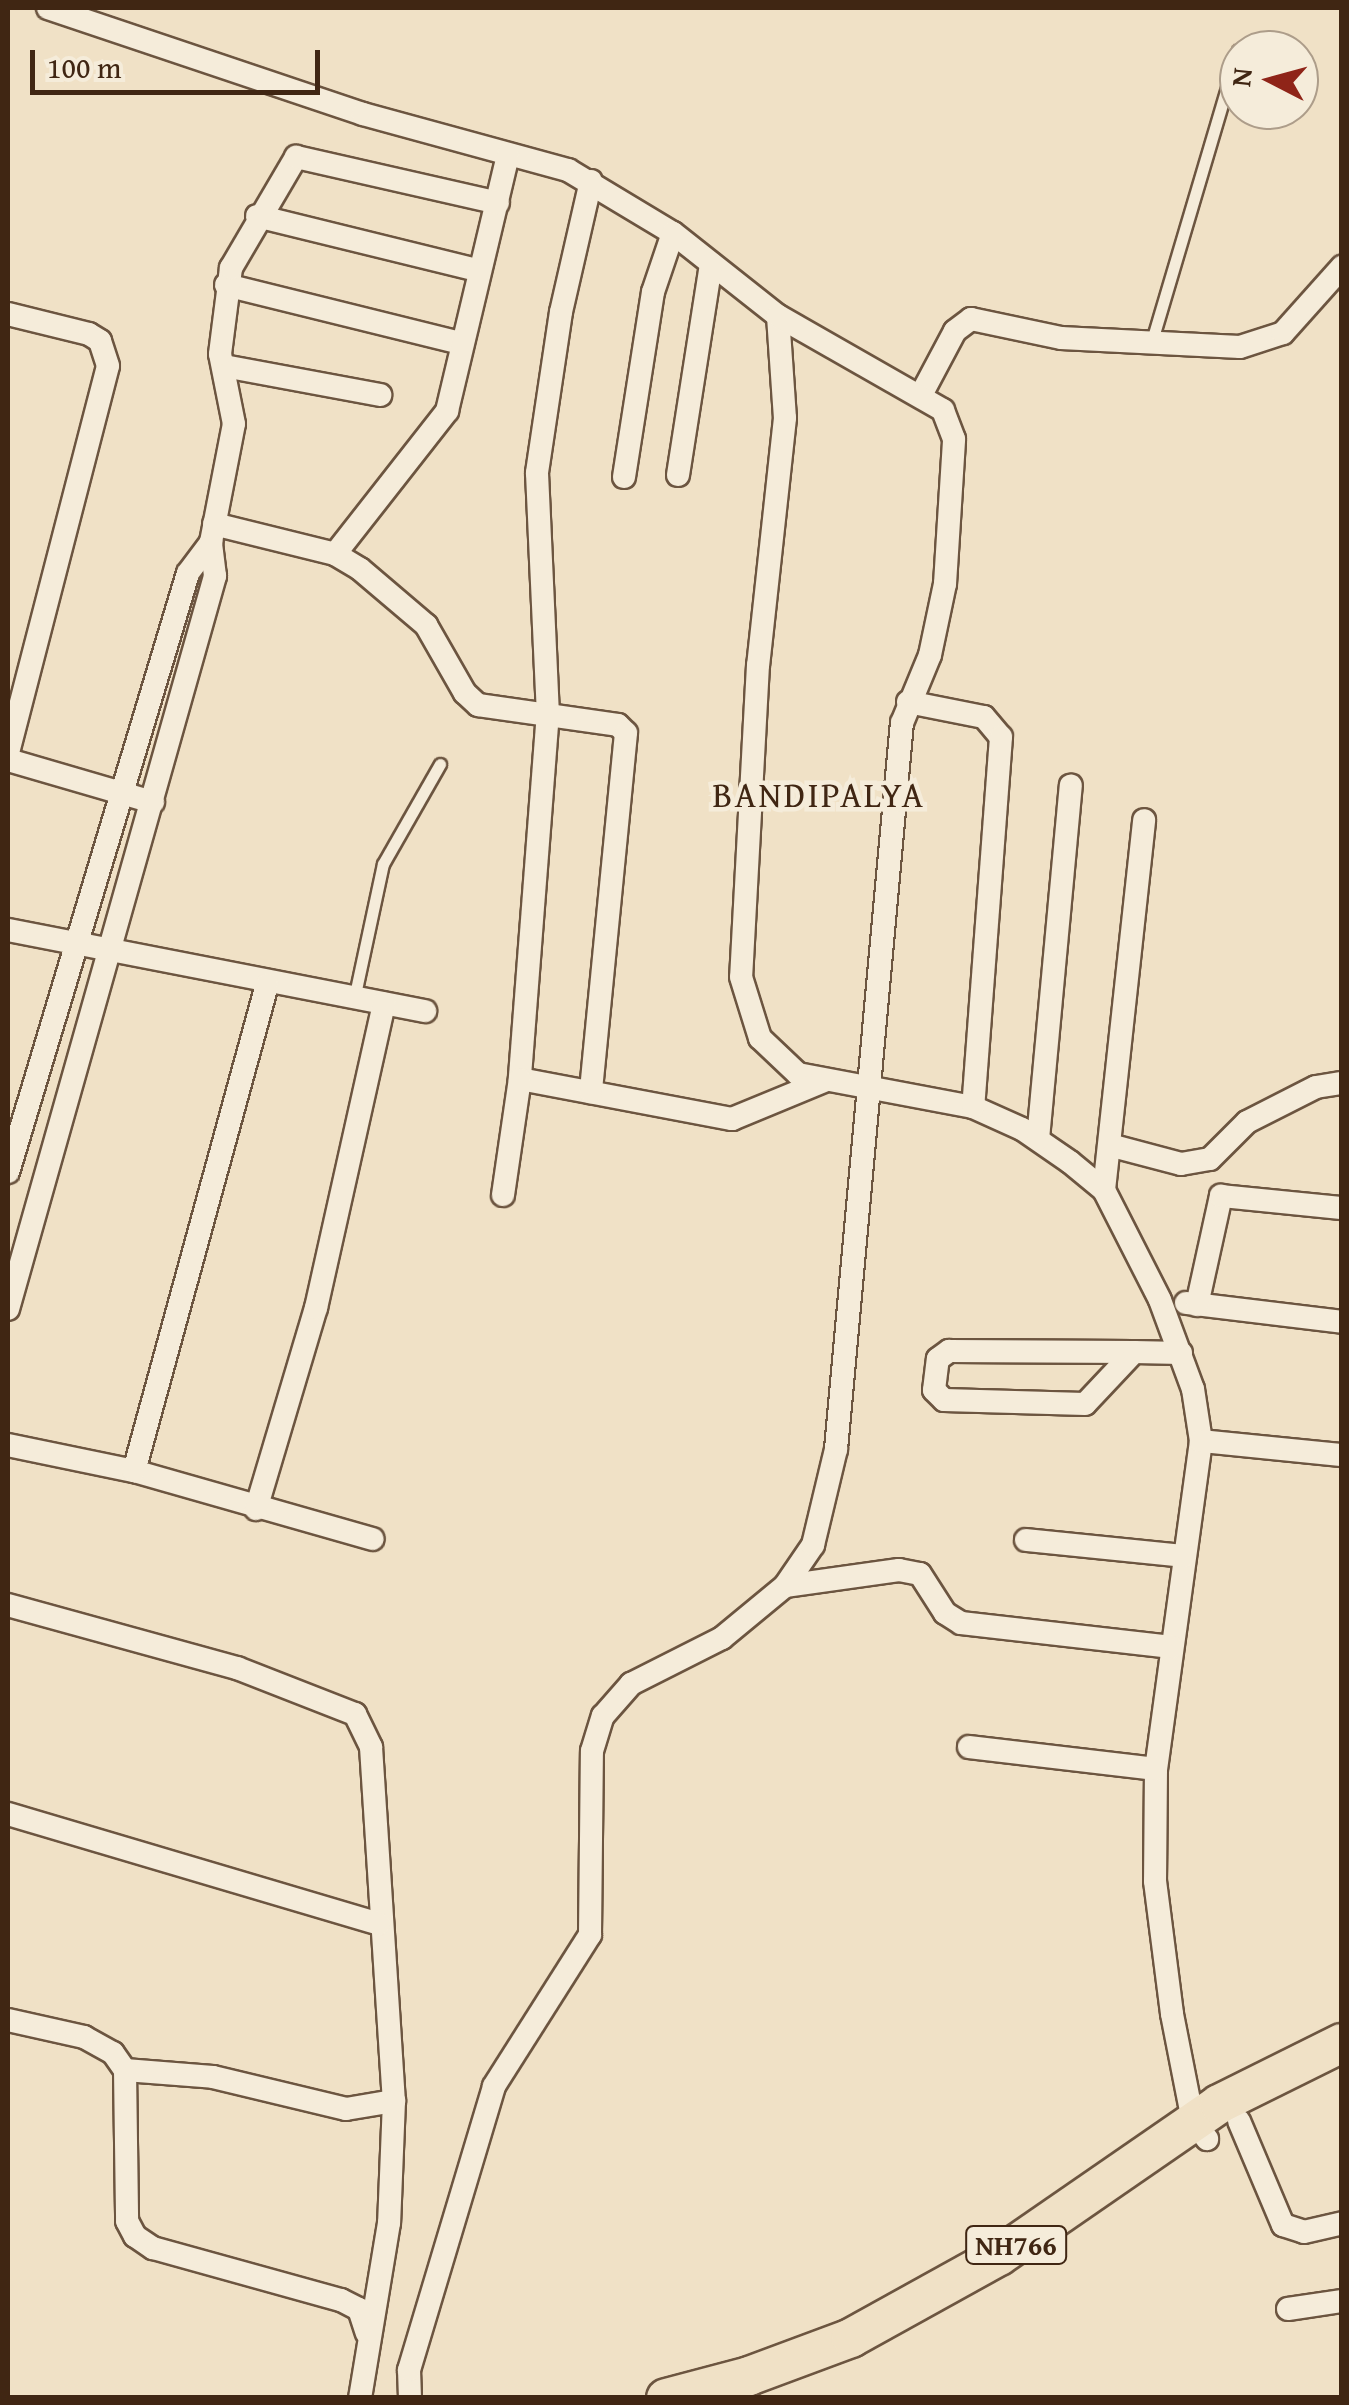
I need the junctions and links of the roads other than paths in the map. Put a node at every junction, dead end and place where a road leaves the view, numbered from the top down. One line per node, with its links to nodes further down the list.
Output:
1 (48, 8): 3 (street)
2 (1219, 115): 15 (lane)
3 (508, 155): 4 (street); 5 (street)
4 (591, 180): 7 (street); 24 (street)
5 (498, 203): 6 (street); 10 (street)
6 (257, 216): 10 (street); 11 (street)
7 (673, 234): 8 (street); 20 (street)
8 (711, 264): 13 (street); 19 (street)
9 (1342, 267): 15 (street)
10 (477, 270): 14 (street)
11 (226, 285): 14 (street); 16 (street)
12 (8, 314): 25 (street)
13 (778, 316): 18 (street); 40 (street)
14 (461, 343): 22 (street)
15 (1151, 344): 18 (street)
16 (224, 366): 17 (street); 21 (street)
17 (380, 395)
18 (921, 396): 23 (street)
19 (678, 475)
20 (624, 477)
21 (212, 533): 22 (street); 29 (street); 30 (street)
22 (335, 554): 24 (street)
23 (908, 702): 42 (street); 44 (street)
24 (548, 712): 39 (street); 43 (street)
25 (8, 752)
26 (8, 760): 29 (street)
27 (440, 764): 36 (lane)
28 (1071, 786): 45 (street)
29 (122, 792): 30 (street); 33 (street)
30 (153, 802): 34 (street)
31 (1144, 820): 46 (street)
32 (8, 930): 33 (street)
33 (74, 948): 34 (street); 47 (street)
34 (111, 952): 35 (street); 53 (street)
35 (266, 985): 36 (street); 60 (street)
36 (354, 999): 37 (street)
37 (384, 1004): 38 (street); 61 (street)
38 (425, 1011)
39 (520, 1078): 43 (street); 49 (street)
40 (824, 1081): 42 (street); 43 (street)
41 (1342, 1082): 46 (street)
42 (872, 1087): 44 (street); 65 (street)
43 (591, 1092)
44 (972, 1107): 45 (street)
45 (1038, 1139): 48 (street)
46 (1113, 1146): 48 (street)
47 (8, 1172)
48 (1104, 1190): 51 (street)
49 (503, 1195)
50 (1342, 1208): 52 (street)
51 (1160, 1300): 52 (street); 56 (street)
52 (1197, 1305): 54 (street)
53 (8, 1309)
54 (1342, 1322)
55 (1134, 1352): 55 (street); 56 (street)
56 (1181, 1353): 57 (street)
57 (1201, 1442): 59 (street); 64 (street)
58 (8, 1445): 60 (street)
59 (1342, 1455)
60 (134, 1471): 61 (street)
61 (256, 1509): 62 (street)
62 (374, 1539)
63 (1026, 1540): 64 (street)
64 (1184, 1556): 67 (street)
65 (785, 1586): 67 (street); 83 (street)
66 (8, 1605): 71 (street)
67 (1172, 1647): 69 (street)
68 (969, 1747): 69 (street)
69 (1156, 1769): 77 (street)
70 (8, 1814): 71 (street)
71 (378, 1924): 76 (street)
72 (8, 2020): 74 (street)
73 (1342, 2043): 77 (highway, NH766)
74 (126, 2070): 76 (street); 81 (street)
75 (1342, 2070): 77 (highway, NH766)
76 (394, 2101): 81 (street)
77 (1213, 2127): 78 (street); 84 (highway, NH766); 85 (highway, NH766)
78 (1342, 2223)
79 (1342, 2301): 80 (street)
80 (1288, 2309)
81 (368, 2333): 82 (street)
82 (360, 2398)
83 (410, 2398)
84 (666, 2398)
85 (765, 2398)

